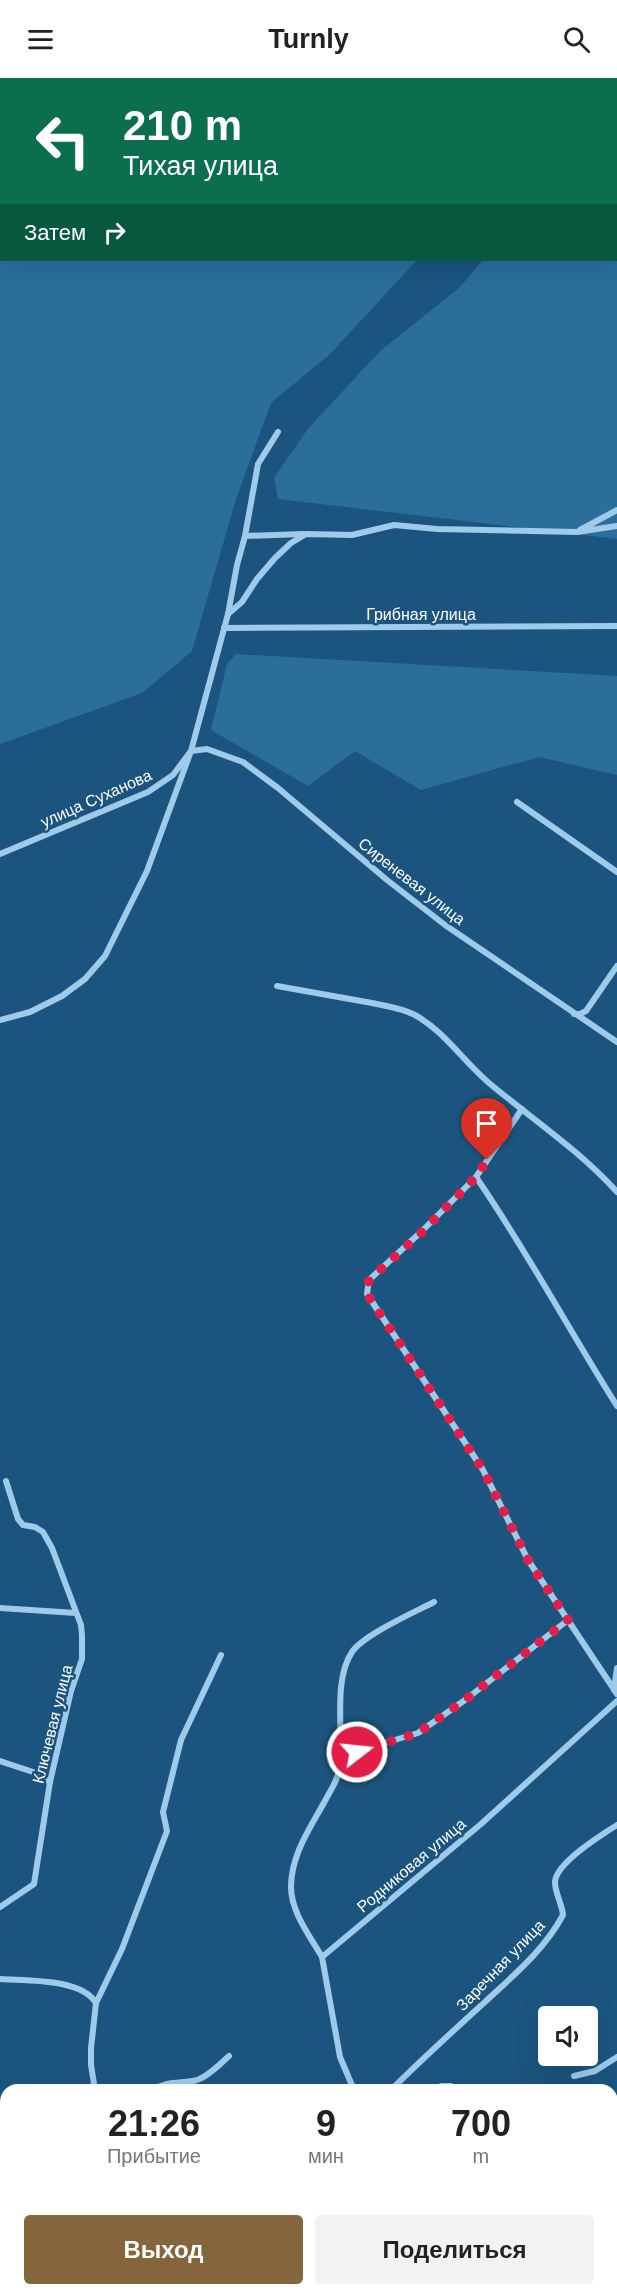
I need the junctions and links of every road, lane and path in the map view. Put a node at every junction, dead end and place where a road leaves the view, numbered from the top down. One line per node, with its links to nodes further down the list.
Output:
1 (278, 432): 6 (street)
2 (617, 510): 4 (street)
3 (617, 526): 4 (street)
4 (577, 532): 5 (street)
5 (306, 534): 6 (street); 7 (street)
6 (245, 536): 7 (street)
7 (228, 614): 9 (street)
8 (617, 626): 9 (street, Грибная улица)
9 (224, 628): 10 (street)
10 (191, 751): 12 (street, улица Суханова); 16 (street, Сиреневая улица); 17 (street)
11 (517, 802): 13 (street)
12 (0, 855)
13 (617, 872)
14 (617, 966): 16 (street)
15 (277, 986): 19 (street)
16 (574, 1013): 18 (street, Сиреневая улица)
17 (0, 1020)
18 (617, 1042)
19 (522, 1109): 20 (street); 21 (street)
20 (476, 1177): 22 (street); 27 (street)
21 (617, 1192)
22 (617, 1406)
23 (6, 1482): 26 (street, Ключевая улица)
24 (434, 1602): 32 (street)
25 (0, 1608): 26 (street)
26 (76, 1613): 34 (street, Ключевая улица)
27 (568, 1620): 30 (street); 32 (street)
28 (221, 1655): 39 (street)
29 (617, 1668): 30 (street)
30 (615, 1693)
31 (617, 1701): 37 (street, Родниковая улица)
32 (341, 1756): 37 (street)
33 (0, 1761): 34 (street)
34 (50, 1782): 36 (street, Ключевая улица)
35 (617, 1825): 46 (street, Заречная улица)
36 (0, 1907)
37 (322, 1957): 45 (street)
38 (0, 1979): 39 (street)
39 (96, 2003): 43 (street)
40 (229, 2056): 44 (street)
41 (617, 2057): 42 (street)
42 (574, 2076)
43 (94, 2084)
44 (162, 2084)
45 (351, 2084)
46 (397, 2084)

